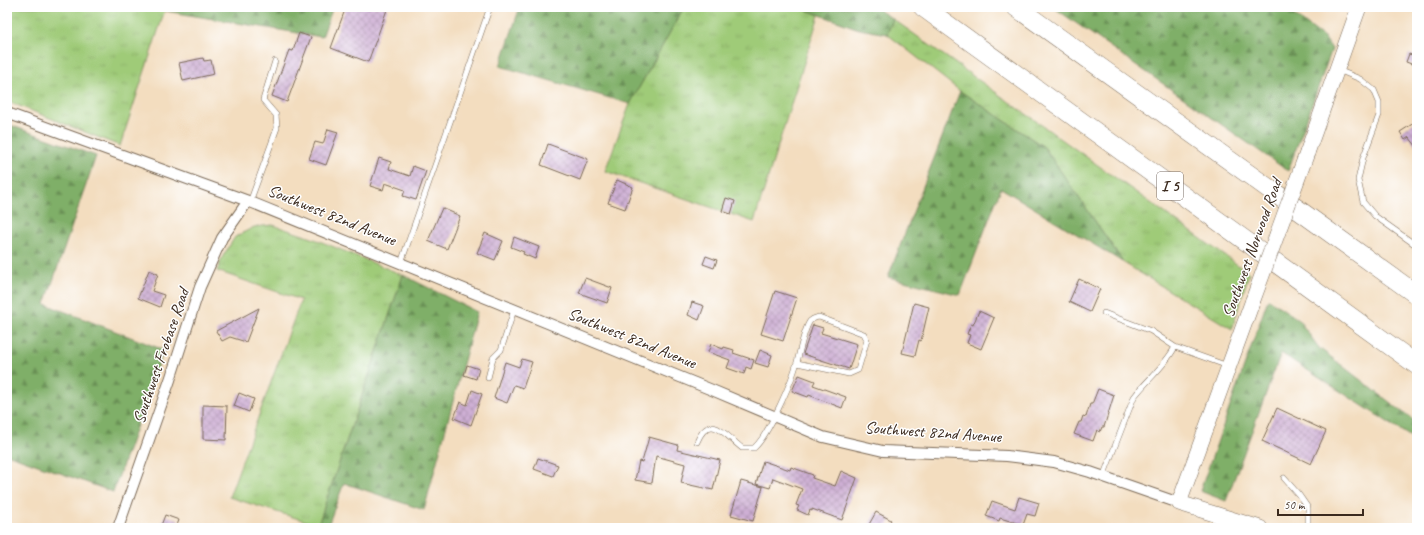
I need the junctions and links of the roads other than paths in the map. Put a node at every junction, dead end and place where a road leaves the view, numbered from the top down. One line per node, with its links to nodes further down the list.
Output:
1 (490, 7): 10 (lane)
2 (924, 7): 16 (highway, I 5)
3 (1016, 7): 11 (highway)
4 (1359, 7): 6 (street, Southwest Norwood Road)
5 (275, 61): 8 (lane)
6 (1336, 70): 9 (lane); 17 (street, Southwest Norwood Road, bridge)
7 (7, 113): 8 (street, Southwest 82nd Avenue)
8 (249, 201): 10 (street, Southwest 82nd Avenue); 24 (street, Southwest Frobase Road)
9 (1417, 246)
10 (401, 264): 12 (street, Southwest 82nd Avenue)
11 (1417, 295)
12 (514, 310): 18 (lane); 19 (street, Southwest 82nd Avenue)
13 (1104, 313): 14 (lane)
14 (1175, 348): 17 (lane); 21 (lane)
15 (797, 363): 15 (lane); 19 (lane)
16 (1417, 365)
17 (1229, 366): 23 (street, Southwest Norwood Road)
18 (488, 378)
19 (773, 416): 20 (lane); 21 (street, Southwest 82nd Avenue)
20 (697, 442)
21 (1103, 477): 23 (street, Southwest 82nd Avenue)
22 (1284, 478): 26 (lane)
23 (1180, 503): 25 (street, Southwest 82nd Avenue)
24 (118, 528)
25 (1260, 528)
26 (1308, 528)

